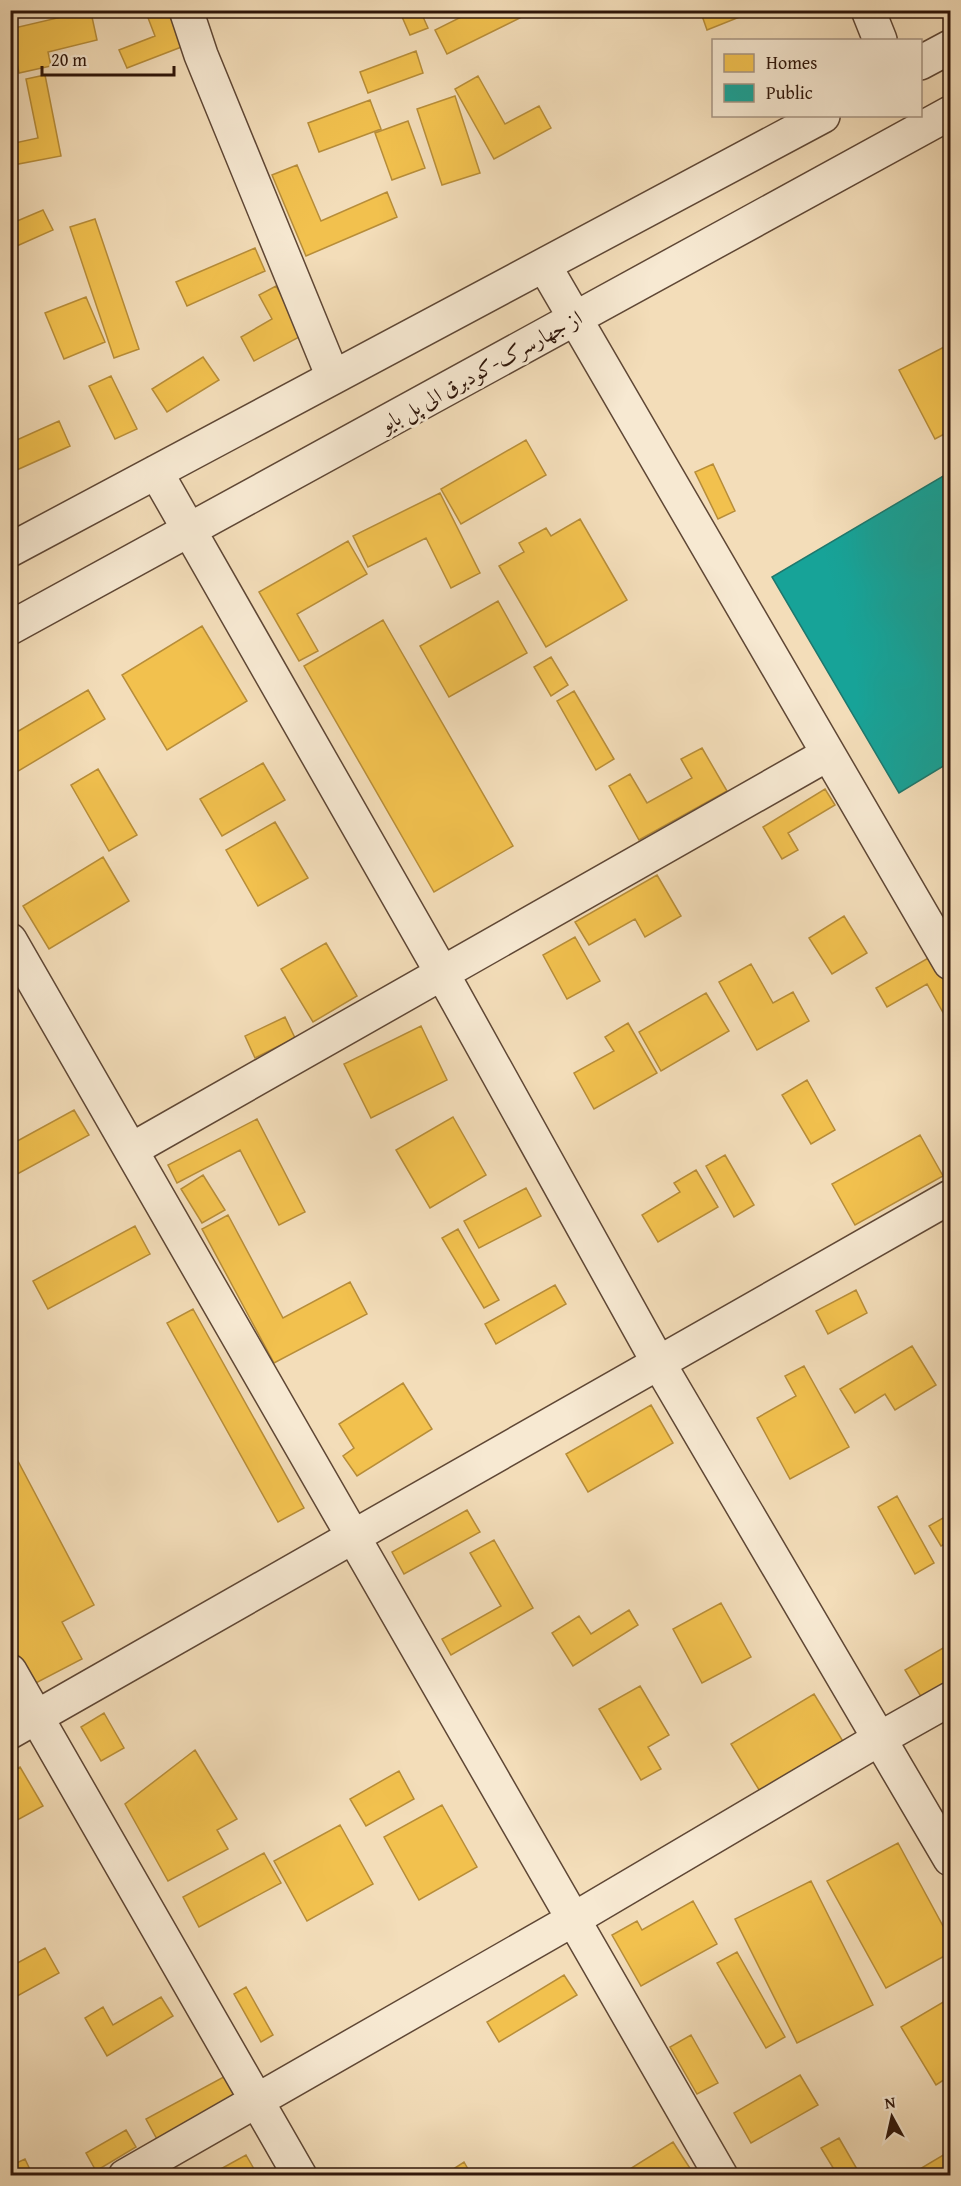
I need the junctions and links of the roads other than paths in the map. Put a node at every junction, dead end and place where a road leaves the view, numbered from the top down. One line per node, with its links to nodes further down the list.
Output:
1 (186, 10): 10 (street)
2 (868, 10): 3 (street)
3 (880, 39)
4 (951, 47): 5 (street)
5 (922, 62)
6 (951, 113): 9 (street, از جهارسرک-کودبرق الی پل بایو)
7 (821, 117): 8 (street)
8 (544, 265): 9 (street); 10 (street)
9 (575, 319): 12 (street, از جهارسرک-کودبرق الی پل بایو); 15 (street)
10 (333, 377): 11 (street)
11 (156, 472): 12 (street); 13 (street)
12 (190, 530): 14 (street, از جهارسرک-کودبرق الی پل بایو); 18 (street)
13 (10, 550)
14 (10, 628)
15 (828, 754): 17 (street); 18 (street)
16 (10, 940): 19 (street)
17 (951, 963)
18 (442, 973): 19 (street); 21 (street)
19 (130, 1150): 22 (street)
20 (951, 1197): 21 (street)
21 (658, 1362): 22 (street); 26 (street)
22 (353, 1537): 25 (street); 28 (street)
23 (10, 1671): 25 (street)
24 (951, 1699): 26 (street)
25 (24, 1725): 29 (street)
26 (879, 1739): 27 (street); 28 (street)
27 (951, 1859)
28 (574, 1919): 29 (street); 32 (street)
29 (257, 2100): 30 (street); 31 (street)
30 (125, 2175)
31 (300, 2175)
32 (721, 2175)

